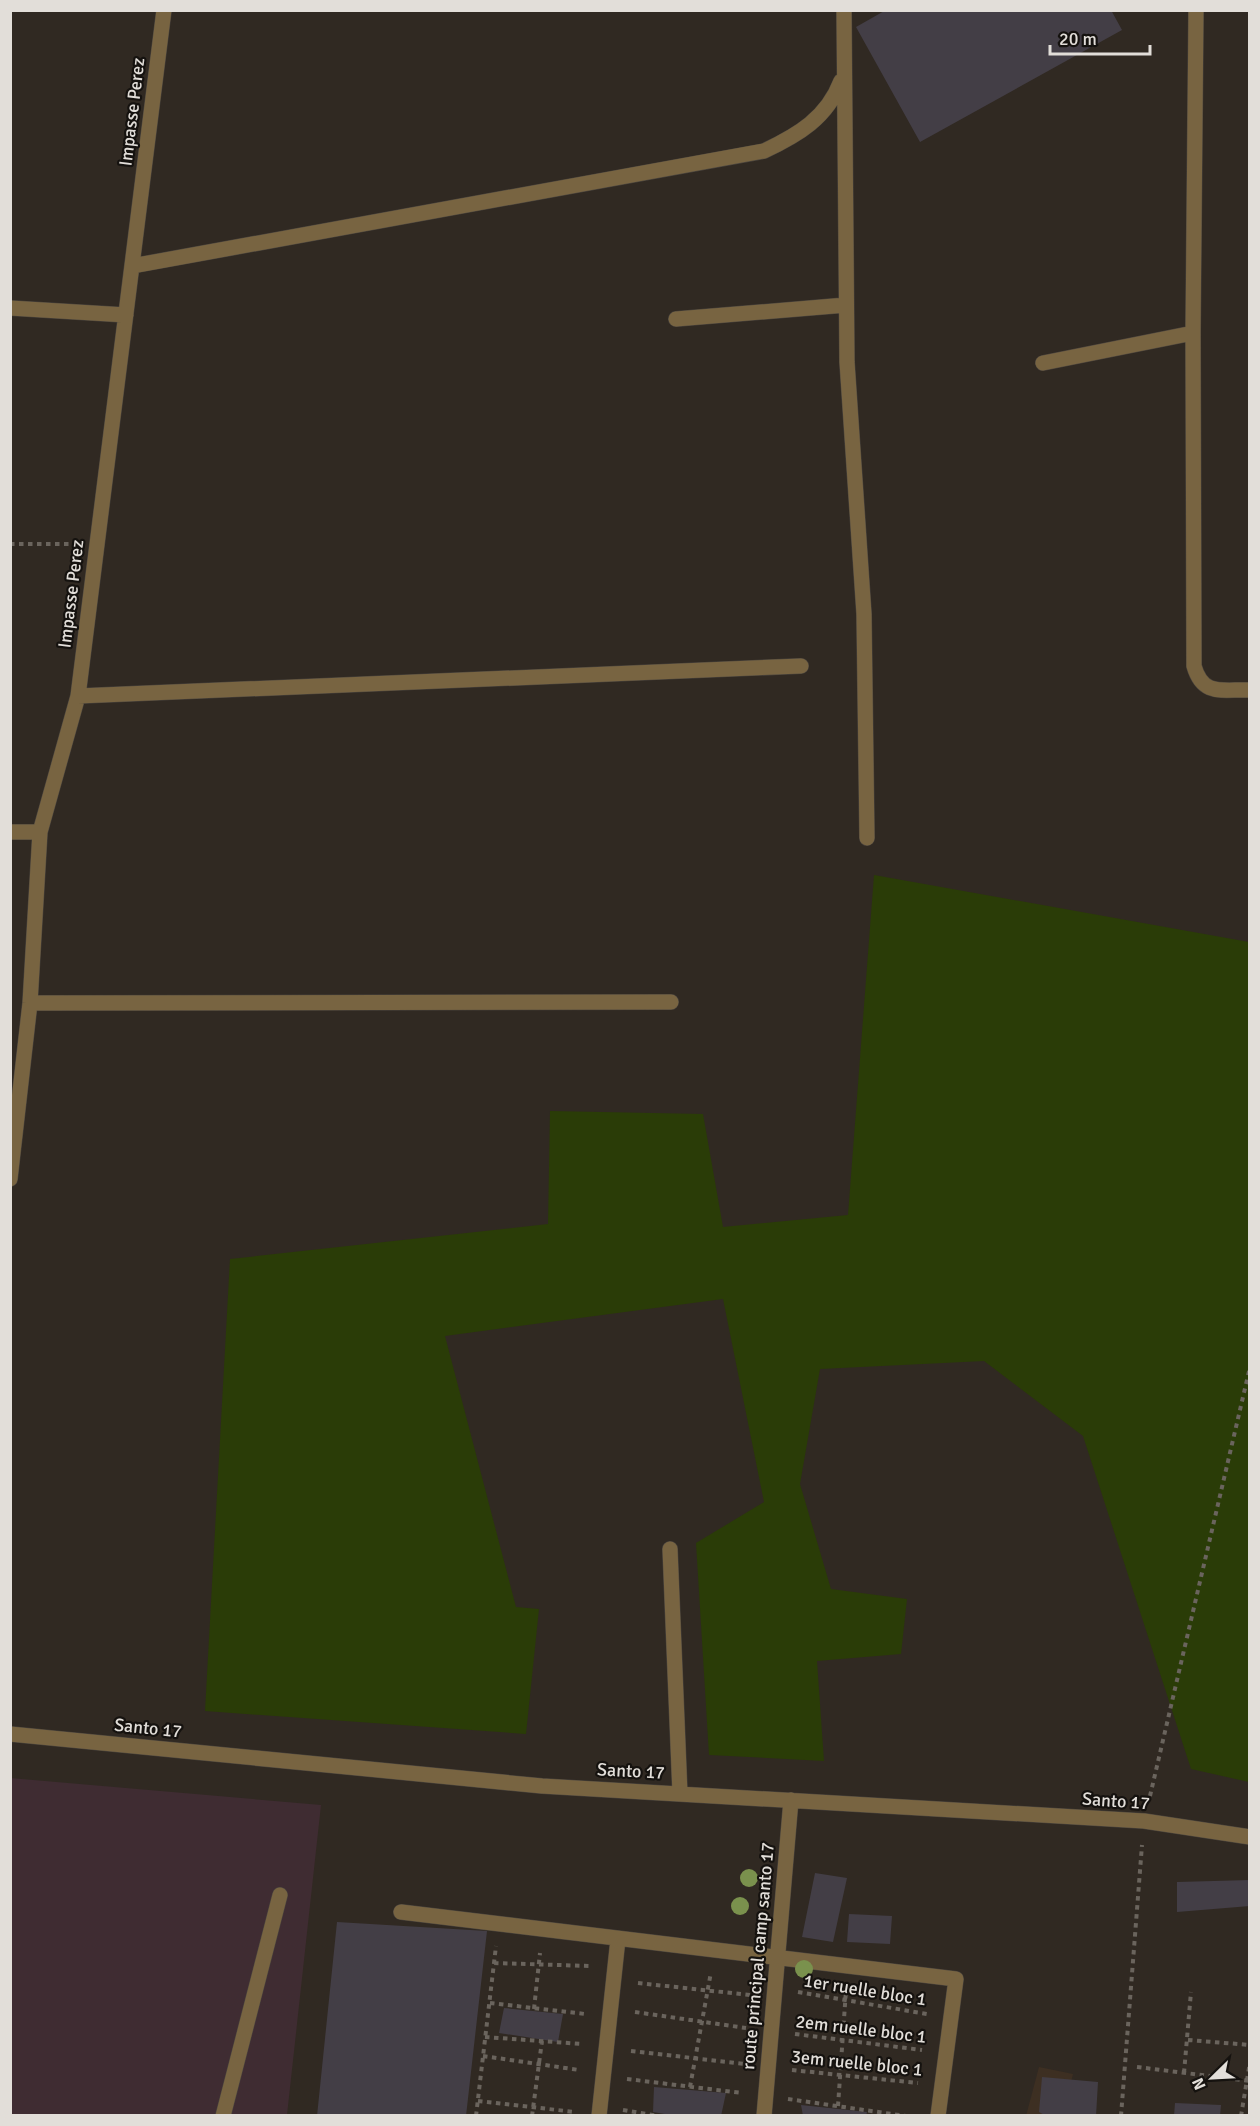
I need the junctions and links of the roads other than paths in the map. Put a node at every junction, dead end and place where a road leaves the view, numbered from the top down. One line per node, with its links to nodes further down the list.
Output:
1 (164, 10): 5 (street, Impasse Perez)
2 (844, 10): 4 (street)
3 (1196, 10): 10 (street)
4 (844, 72): 5 (street); 6 (street)
5 (132, 266): 8 (street, Impasse Perez)
6 (846, 305): 9 (street); 17 (street)
7 (10, 308): 8 (street)
8 (126, 315): 14 (street, Impasse Perez)
9 (676, 319)
10 (1192, 333): 11 (street); 13 (street)
11 (1043, 363)
12 (801, 666): 14 (street)
13 (1250, 690)
14 (78, 696): 16 (street, Impasse Perez)
15 (10, 832): 16 (street)
16 (40, 832): 19 (street, Impasse Perez)
17 (867, 838)
18 (670, 1002): 19 (street)
19 (30, 1004): 20 (street, Impasse Perez)
20 (10, 1179)
21 (670, 1549): 23 (street)
22 (10, 1734): 23 (street, Santo 17)
23 (680, 1794): 24 (street, Santo 17)
24 (792, 1800): 25 (street, Santo 17); 29 (street, route principal camp santo 17)
25 (1250, 1837)
26 (280, 1895): 31 (street)
27 (401, 1912): 28 (street)
28 (618, 1938): 29 (street); 30 (street)
29 (778, 1958): 32 (street, route principal camp santo 17); 33 (street)
30 (599, 2112)
31 (223, 2115)
32 (764, 2115)
33 (938, 2115)

